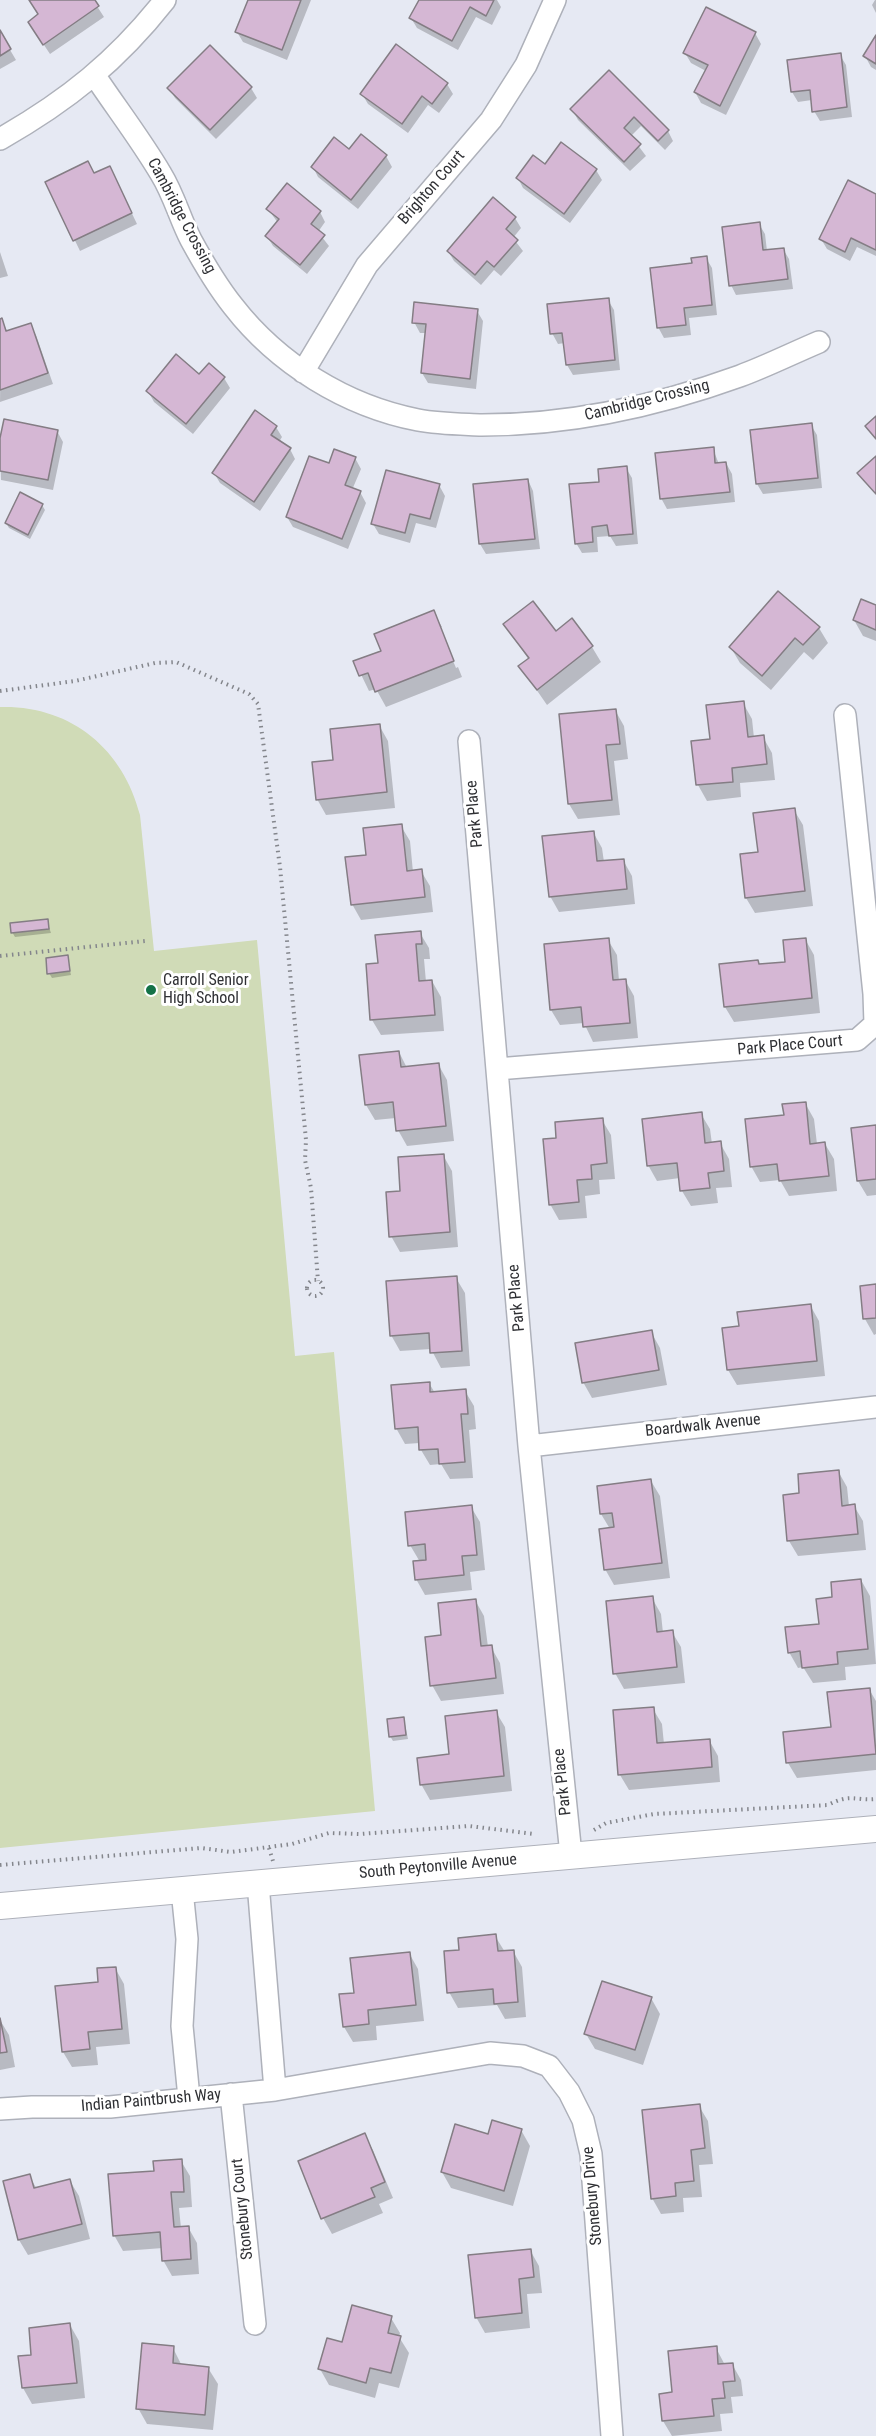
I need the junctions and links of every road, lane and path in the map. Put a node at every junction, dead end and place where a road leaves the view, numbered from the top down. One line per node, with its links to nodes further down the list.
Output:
1 (165, 0): 3 (street)
2 (555, 0): 6 (street, Brighton Court)
3 (95, 76): 4 (street); 6 (street, Cambridge Crossing)
4 (0, 139)
5 (819, 342): 6 (street, Cambridge Crossing)
6 (303, 372)
7 (0, 691): 13 (path)
8 (845, 715): 12 (street, Park Place Court)
9 (469, 741): 12 (street, Park Place)
10 (145, 941): 11 (path)
11 (0, 956)
12 (497, 1069): 15 (street, Park Place)
13 (318, 1281): 13 (path)
14 (876, 1407): 15 (street, Boardwalk Avenue)
15 (529, 1446): 18 (street, Park Place)
16 (876, 1799): 18 (path)
17 (876, 1829): 18 (street, South Peytonville Avenue)
18 (570, 1846): 19 (path); 20 (street, South Peytonville Avenue)
19 (0, 1865)
20 (258, 1883): 21 (street, South Peytonville Avenue); 23 (street)
21 (182, 1890): 22 (street, South Peytonville Avenue); 25 (street)
22 (0, 1906)
23 (275, 2090): 24 (street, Stonebury Drive); 28 (street, Stonebury Drive)
24 (231, 2094): 25 (street, Indian Paintbrush Way); 27 (street, Stonebury Court)
25 (189, 2098): 26 (street, Indian Paintbrush Way)
26 (0, 2109)
27 (255, 2324)
28 (612, 2436)

